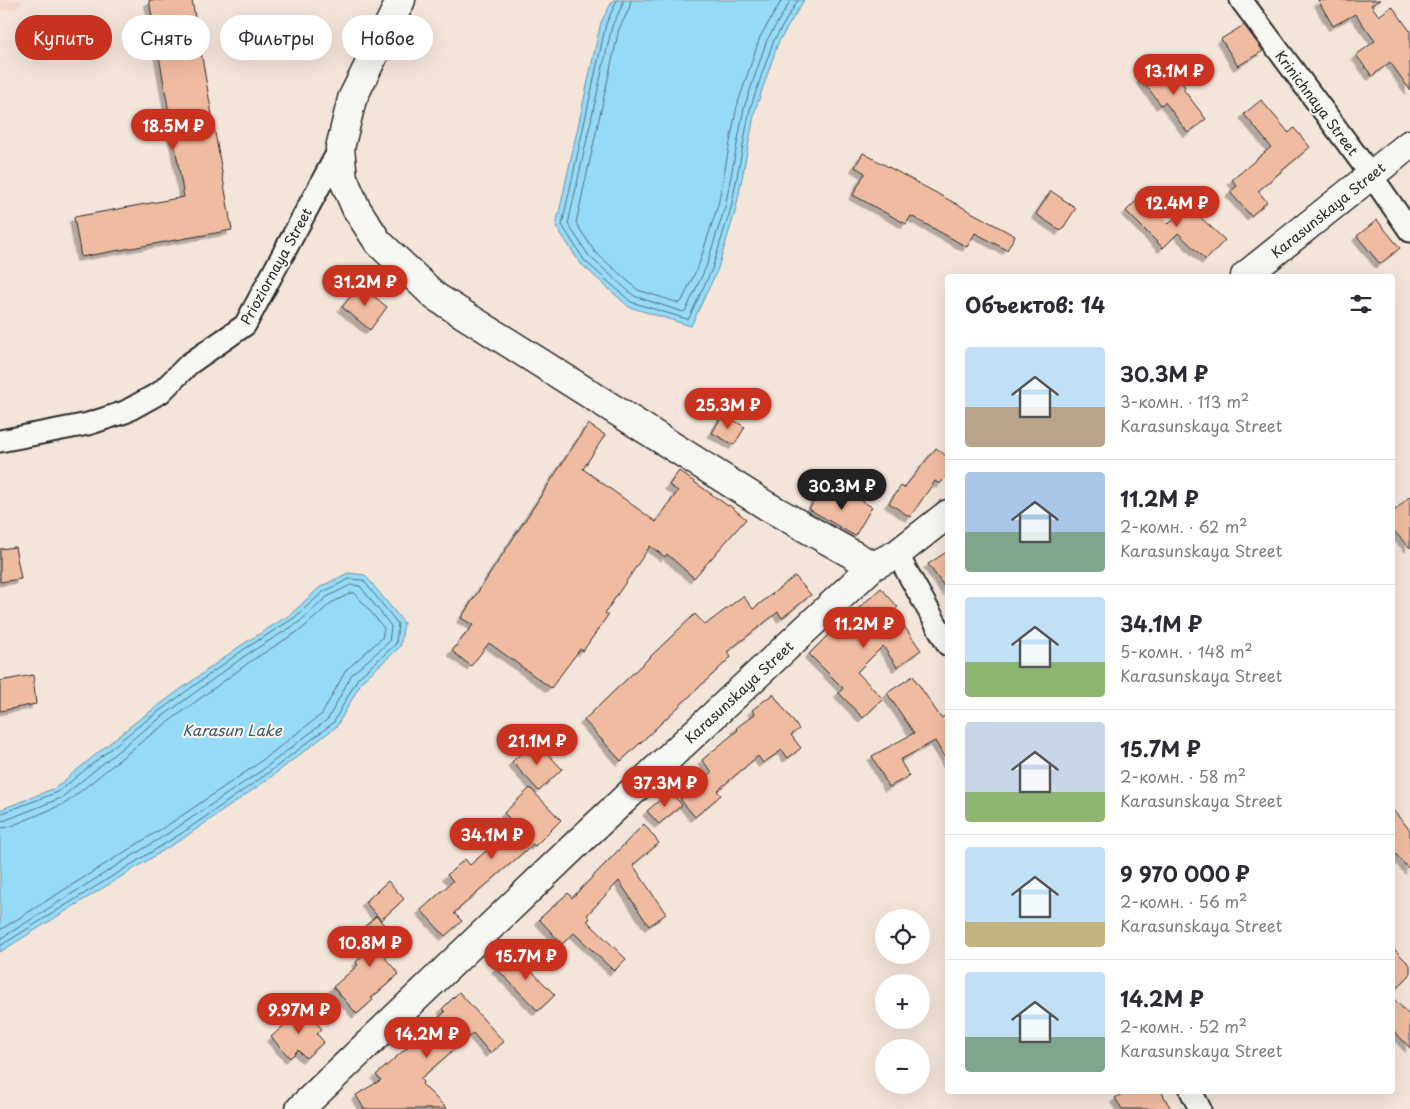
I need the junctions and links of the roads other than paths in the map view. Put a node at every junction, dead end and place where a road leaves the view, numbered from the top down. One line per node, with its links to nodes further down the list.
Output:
1 (401, 0): 4 (street)
2 (1241, 0): 5 (street, Krinichnaya Street)
3 (1410, 144): 5 (street, Karasunskaya Street)
4 (340, 148): 8 (street, Prioziornaya Street); 11 (street)
5 (1371, 175): 6 (street, Krinichnaya Street); 7 (street, Karasunskaya Street)
6 (1410, 231)
7 (1247, 274)
8 (0, 441)
9 (945, 516): 10 (street, Karasunskaya Street)
10 (897, 554): 11 (street, Karasunskaya Street); 12 (street)
11 (873, 566): 14 (street, Karasunskaya Street)
12 (945, 640)
13 (1192, 1094): 15 (street)
14 (303, 1108)
15 (1200, 1109)

